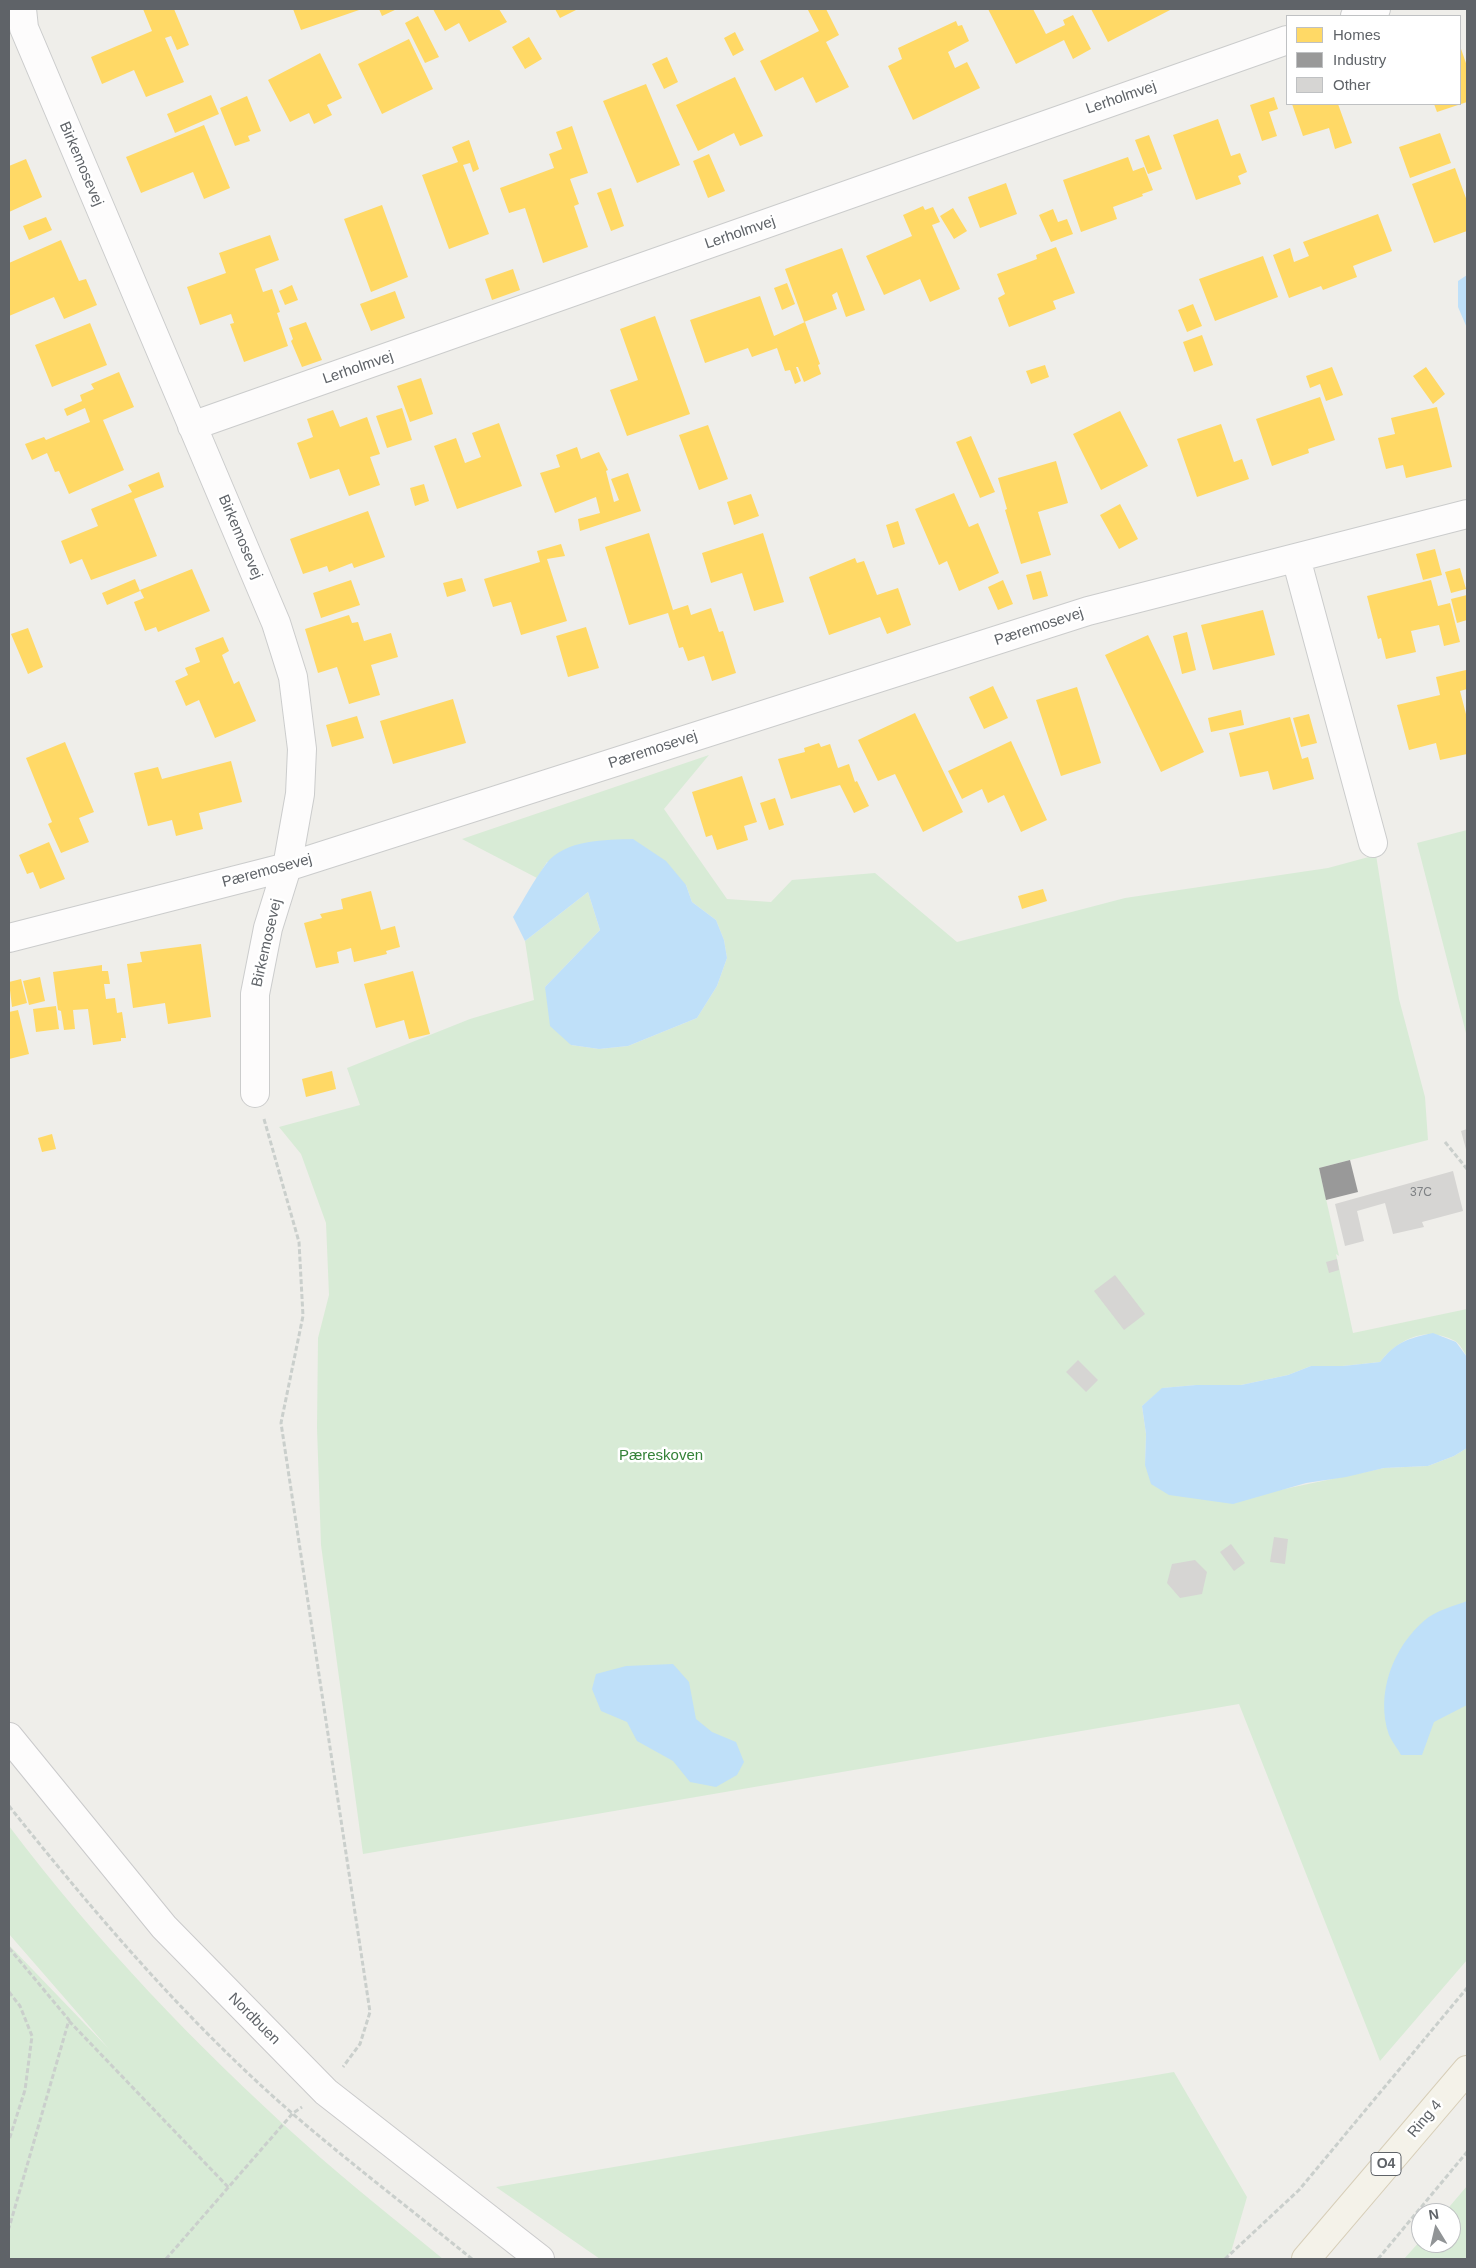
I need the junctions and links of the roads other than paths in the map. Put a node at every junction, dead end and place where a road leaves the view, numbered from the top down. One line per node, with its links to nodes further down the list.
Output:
1 (22, 9): 5 (street, Birkemosevej)
2 (1376, 9): 3 (street)
3 (1358, 15)
4 (1286, 40): 5 (street, Lerholmvej)
5 (192, 426): 9 (street, Birkemosevej)
6 (1467, 514): 7 (street, Pæremosevej)
7 (1296, 558): 8 (street); 9 (street, Pæremosevej)
8 (1373, 842)
9 (287, 867): 10 (street, Pæremosevej); 11 (street, Birkemosevej)
10 (9, 938)
11 (255, 1093)
12 (9, 1737): 14 (street, Nordbuen)
13 (1467, 2070): 15 (main road, Ring 4 / O4)
14 (540, 2259)
15 (1306, 2259)

